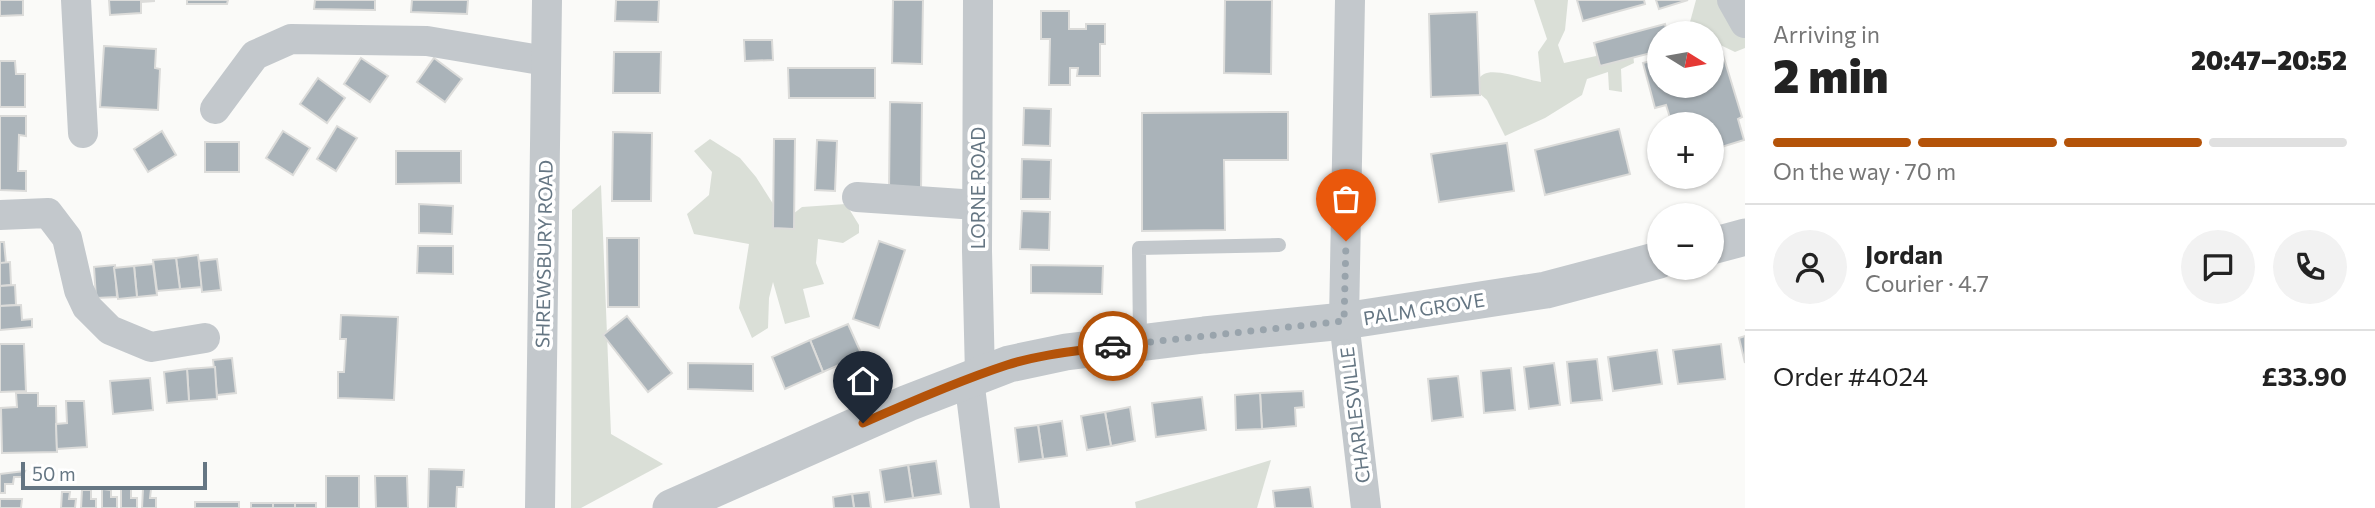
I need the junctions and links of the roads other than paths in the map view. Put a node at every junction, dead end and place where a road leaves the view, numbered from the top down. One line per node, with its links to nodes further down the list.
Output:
1 (76, 0): 9 (street)
2 (547, 0): 7 (street, SHREWSBURY ROAD)
3 (978, 0): 11 (street, LORNE ROAD)
4 (1350, 0): 17 (street, CHARLESVILLE)
5 (1732, 0): 6 (street)
6 (1745, 23)
7 (546, 61): 8 (street); 21 (street, SHREWSBURY ROAD)
8 (215, 109)
9 (83, 133)
10 (857, 197): 11 (street)
11 (977, 205): 20 (street, LORNE ROAD)
12 (0, 215): 18 (street)
13 (1745, 237): 14 (street)
14 (1724, 243)
15 (1279, 245): 19 (lane)
16 (1647, 263): 17 (street, PALM GROVE)
17 (1344, 321): 19 (street, PALM GROVE); 24 (street, CHARLESVILLE)
18 (205, 338)
19 (1140, 343): 20 (street, PALM GROVE)
20 (974, 377): 22 (street, PALM GROVE); 23 (street, LORNE ROAD)
21 (540, 508)
22 (671, 508)
23 (985, 508)
24 (1366, 508)

